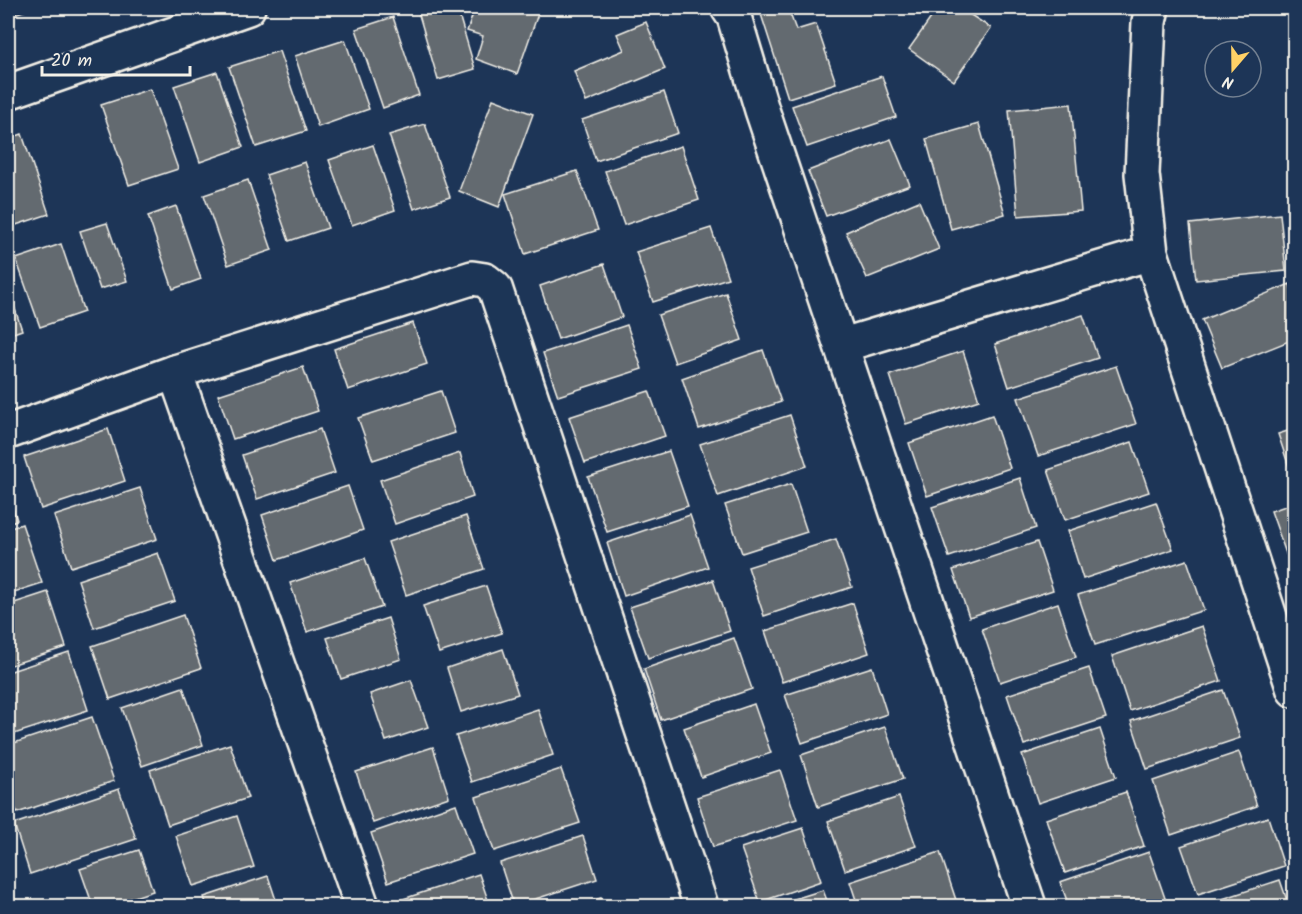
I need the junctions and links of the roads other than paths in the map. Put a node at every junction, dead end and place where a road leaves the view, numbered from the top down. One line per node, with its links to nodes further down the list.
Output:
1 (248, 8): 4 (street)
2 (728, 8): 6 (street)
3 (1152, 8): 5 (street)
4 (8, 92)
5 (1151, 253): 6 (street); 9 (street)
6 (843, 345): 12 (street)
7 (175, 372): 8 (street); 10 (street); 11 (street)
8 (8, 432)
9 (1294, 690)
10 (362, 906)
11 (700, 906)
12 (1029, 906)

